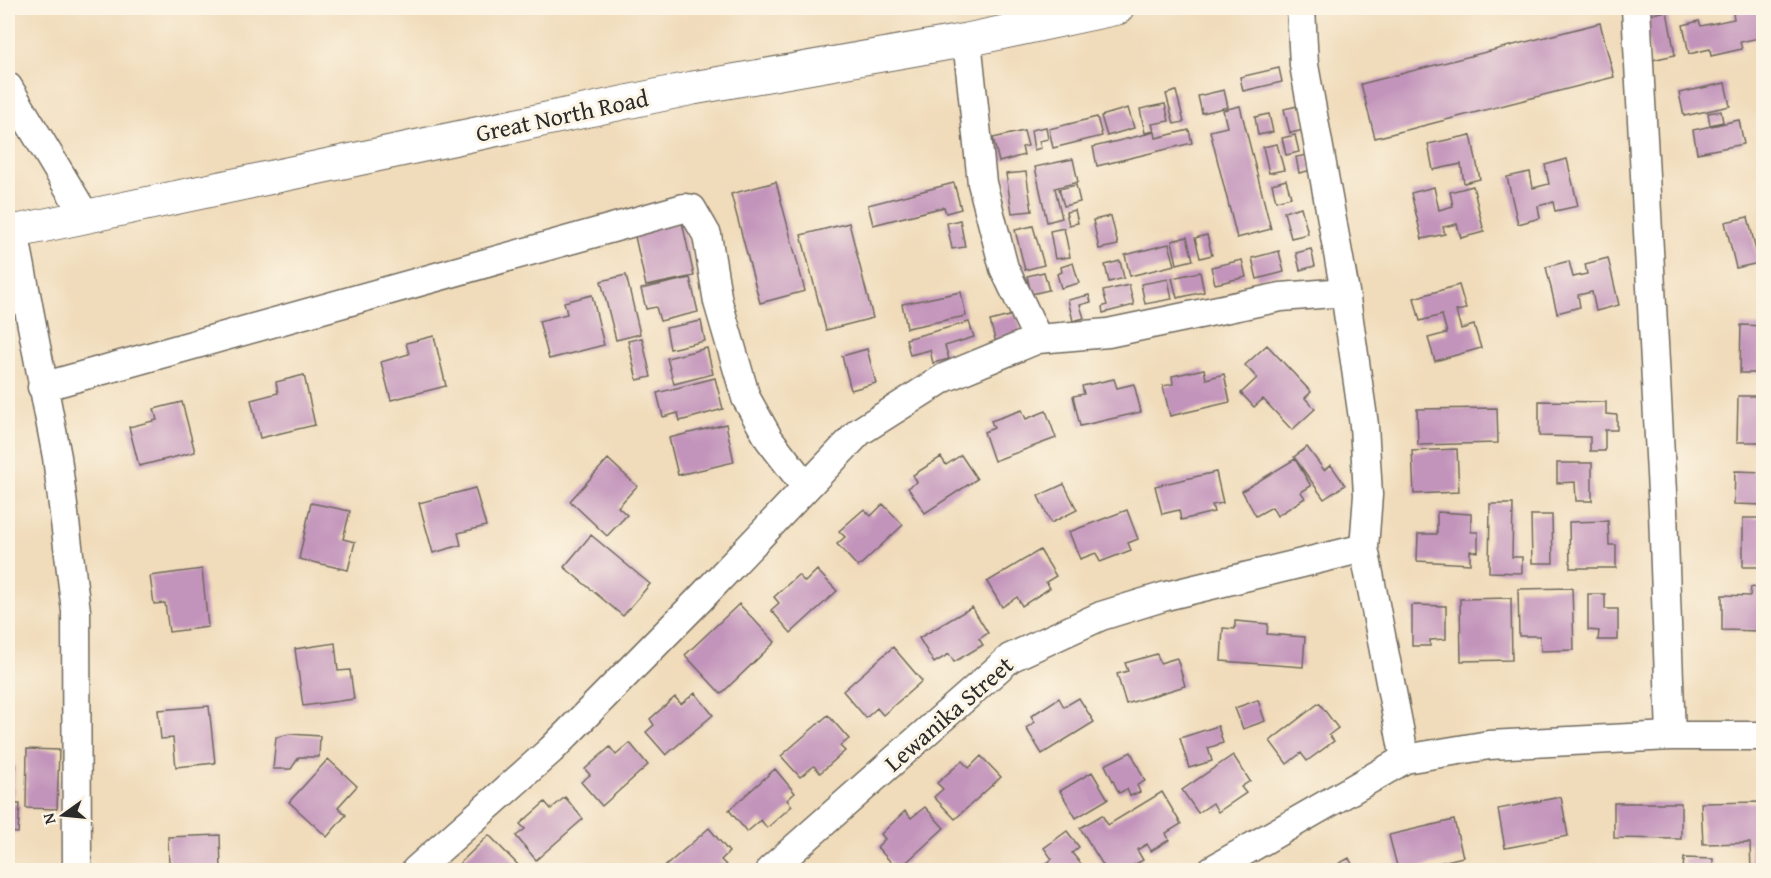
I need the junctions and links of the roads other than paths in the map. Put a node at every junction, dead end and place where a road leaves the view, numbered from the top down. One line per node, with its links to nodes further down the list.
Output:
1 (1117, 8): 4 (highway, Great North Road)
2 (1301, 8): 8 (street)
3 (1636, 8): 13 (street)
4 (967, 40): 6 (highway, Great North Road); 9 (street)
5 (8, 87): 6 (street)
6 (86, 216): 7 (highway, Great North Road)
7 (11, 232): 10 (street)
8 (1345, 291): 9 (street); 12 (street)
9 (1038, 339): 11 (street)
10 (42, 387): 11 (street); 16 (street)
11 (806, 488): 17 (street)
12 (1364, 548): 15 (street); 18 (street, Lewanika Street)
13 (1671, 736): 14 (street); 15 (street)
14 (1764, 736)
15 (1405, 759): 19 (street)
16 (77, 870)
17 (416, 870)
18 (770, 870)
19 (1212, 870)

